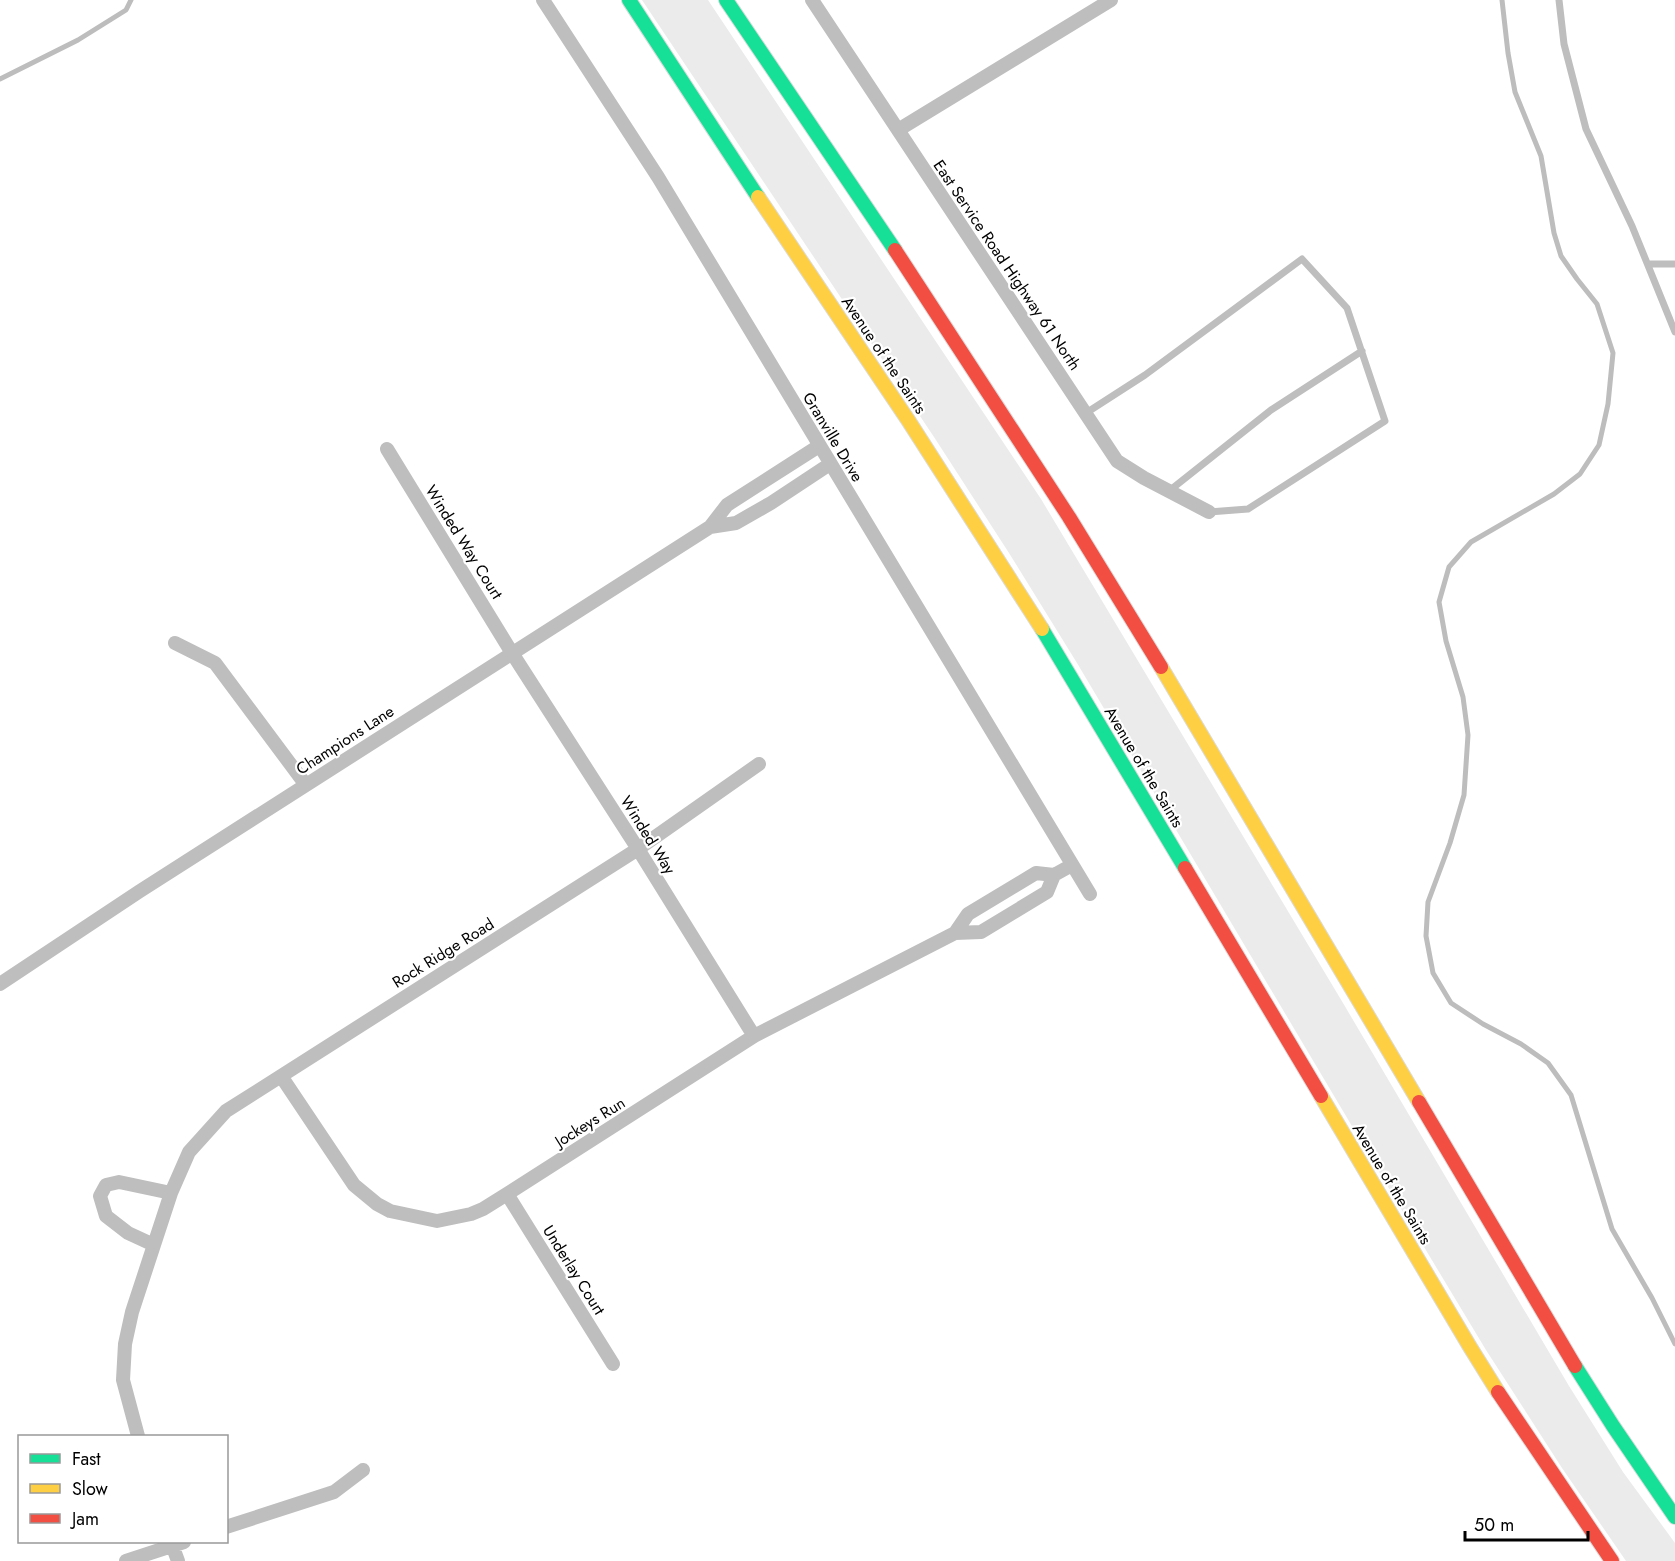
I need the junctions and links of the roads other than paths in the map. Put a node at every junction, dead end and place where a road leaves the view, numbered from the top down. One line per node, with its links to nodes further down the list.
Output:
1 (543, 0): 13 (street, Granville Drive)
2 (629, 0): 42 (highway, Avenue of the Saints)
3 (726, 0): 37 (highway)
4 (812, 0): 7 (street, East Service Road Highway 61 North)
5 (1111, 0): 7 (street)
6 (1559, 0): 8 (lane)
7 (898, 130): 12 (street, East Service Road Highway 61 North)
8 (1648, 264): 9 (lane); 10 (lane)
9 (1675, 264)
10 (1675, 332)
11 (1362, 351): 12 (lane); 16 (lane); 17 (lane)
12 (1086, 413): 16 (street, East Service Road Highway 61 North)
13 (819, 446): 15 (street, Granville Drive); 18 (street, Champions Lane)
14 (387, 449): 20 (street, Winded Way Court)
15 (830, 465): 18 (street, Champions Lane); 24 (street, Granville Drive)
16 (1169, 491): 17 (street, East Service Road Highway 61 North)
17 (1209, 512)
18 (710, 526): 20 (street, Champions Lane)
19 (176, 643): 22 (street)
20 (512, 653): 22 (street, Champions Lane); 23 (street, Winded Way)
21 (759, 764): 23 (street, Rock Ridge Road)
22 (306, 785): 28 (street, Champions Lane)
23 (638, 849): 29 (street, Winded Way); 30 (street, Rock Ridge Road)
24 (1072, 865): 25 (street, Jockeys Run); 26 (street, Granville Drive)
25 (1054, 875): 27 (street, Jockeys Run); 27 (street, Jockeys Run)
26 (1090, 894)
27 (955, 933): 29 (street, Jockeys Run)
28 (0, 984)
29 (754, 1036): 32 (street, Jockeys Run)
30 (281, 1076): 31 (street, Rock Ridge Road); 32 (street, Jockeys Run)
31 (171, 1193): 33 (street, Rock Ridge Road); 33 (street)
32 (507, 1194): 34 (street, Underlay Court)
33 (154, 1245): 35 (street, Rock Ridge Road)
34 (613, 1364)
35 (137, 1435)
36 (363, 1470): 38 (street)
37 (1675, 1517)
38 (228, 1526)
39 (175, 1543): 40 (street); 41 (street)
40 (126, 1561)
41 (178, 1561)
42 (1612, 1561)

